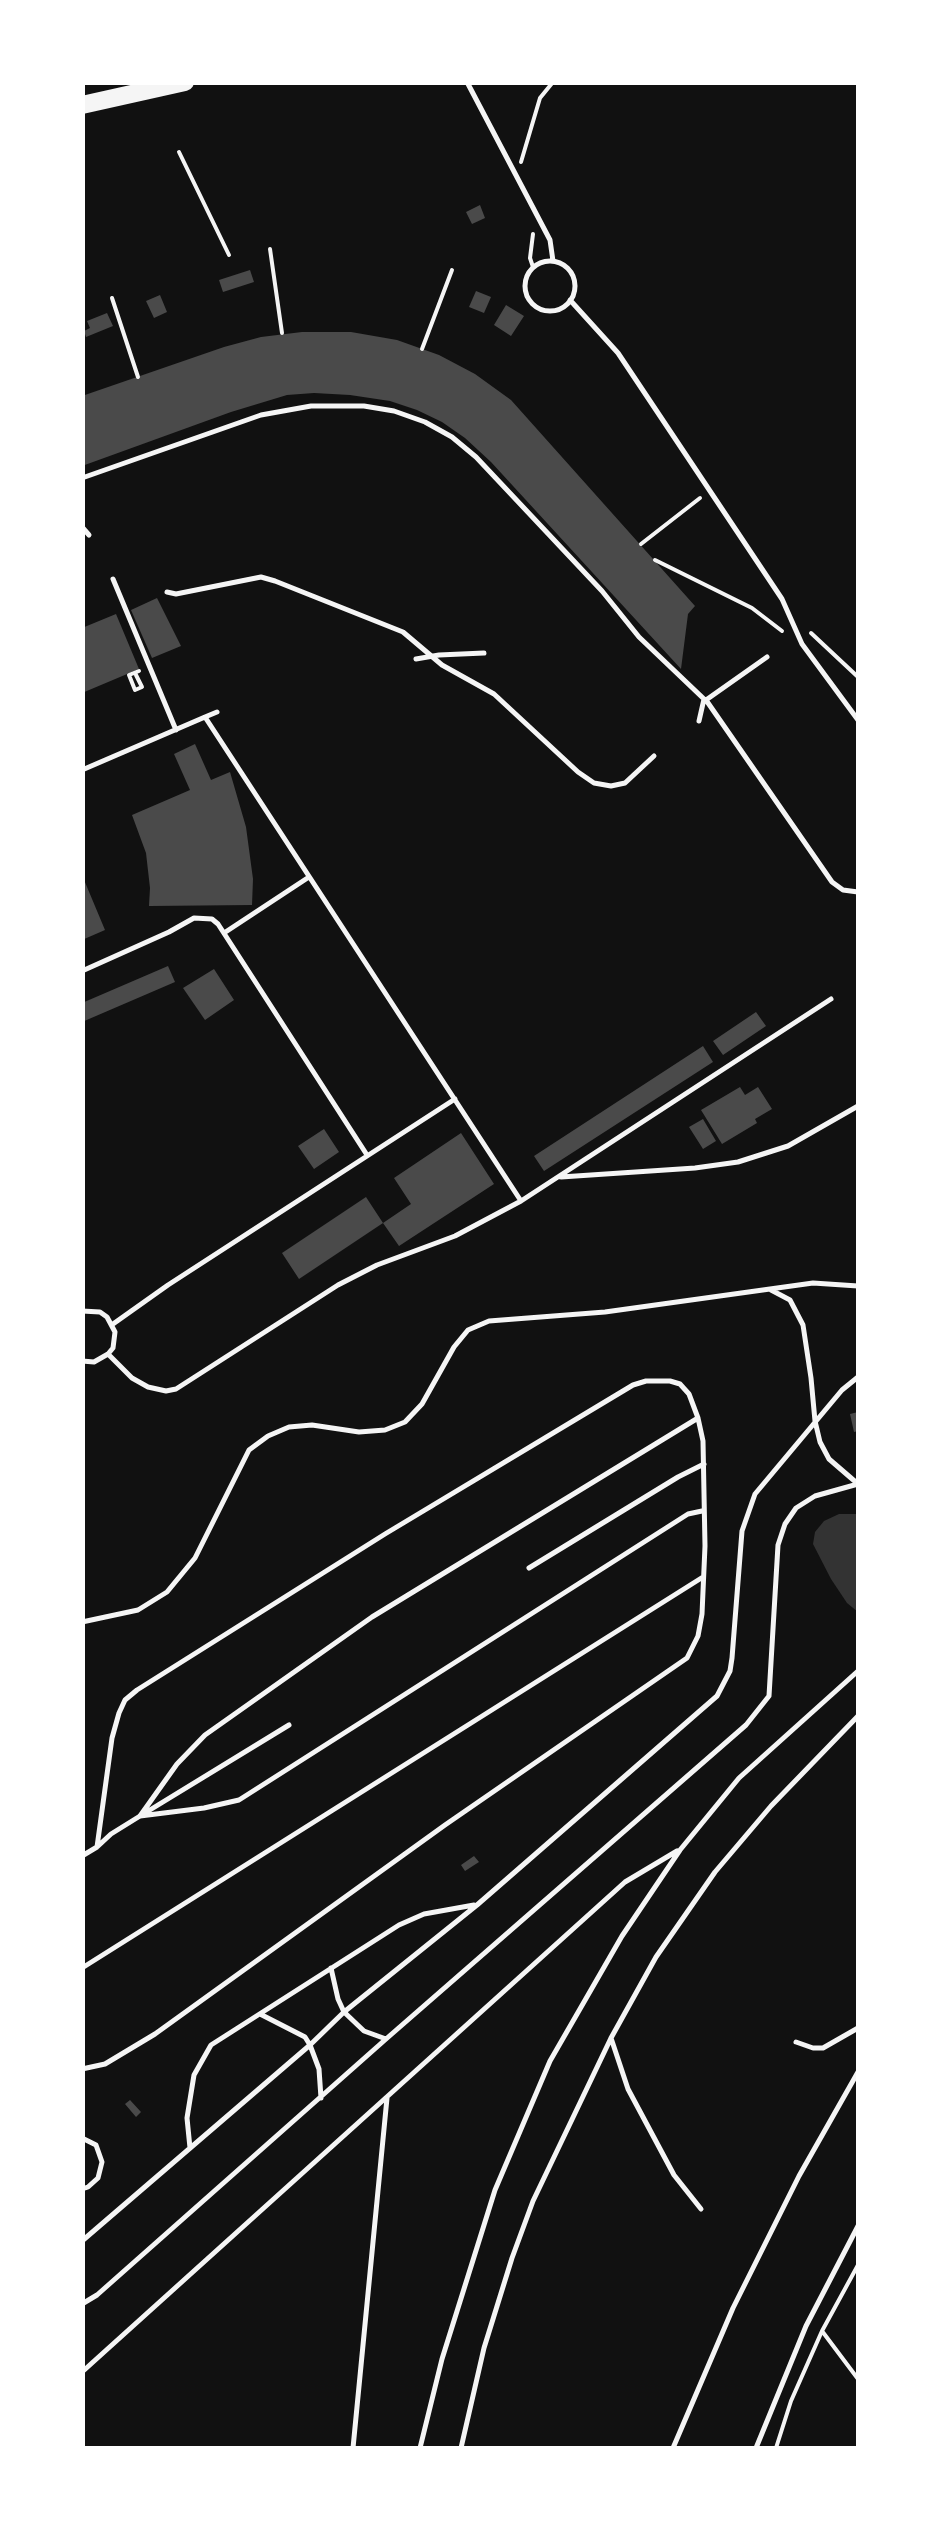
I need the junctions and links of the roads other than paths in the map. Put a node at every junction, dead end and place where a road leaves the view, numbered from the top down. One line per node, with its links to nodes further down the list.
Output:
1 (185, 82): 3 (highway)
2 (467, 82): 4 (lane)
3 (82, 104)
4 (553, 261): 5 (lane); 5 (lane)
5 (570, 300): 18 (lane)
6 (82, 478): 15 (lane)
7 (82, 526): 8 (lane)
8 (89, 535)
9 (113, 578): 20 (lane)
10 (166, 592): 12 (lane)
11 (484, 653): 12 (lane)
12 (434, 656): 14 (lane); 21 (lane)
13 (767, 657): 15 (lane)
14 (416, 659)
15 (705, 700): 19 (lane); 24 (lane)
16 (218, 712): 17 (lane)
17 (205, 718): 20 (lane); 23 (lane)
18 (858, 720)
19 (699, 721)
20 (176, 730): 22 (lane)
21 (654, 756)
22 (82, 770)
23 (309, 877): 25 (lane); 28 (lane)
24 (858, 892)
25 (224, 933): 26 (lane); 30 (lane)
26 (82, 971)
27 (831, 999): 31 (lane)
28 (454, 1099): 30 (lane); 32 (lane)
29 (858, 1106): 31 (lane)
30 (368, 1156): 36 (lane)
31 (558, 1177): 32 (lane)
32 (521, 1201): 37 (lane)
33 (858, 1286): 34 (lane)
34 (770, 1290): 41 (lane); 46 (lane)
35 (82, 1311): 36 (lane)
36 (113, 1324): 37 (lane)
37 (108, 1354): 38 (lane)
38 (82, 1361)
39 (858, 1376): 41 (lane)
40 (698, 1418): 42 (lane); 50 (lane); 51 (lane)
41 (815, 1421): 54 (lane); 60 (lane)
42 (704, 1464): 43 (lane); 44 (lane)
43 (704, 1510): 45 (lane); 50 (lane)
44 (528, 1568)
45 (702, 1576): 55 (lane); 64 (lane)
46 (82, 1622)
47 (858, 1671): 52 (lane)
48 (858, 1716): 61 (lane)
49 (289, 1725): 50 (lane)
50 (140, 1816): 51 (lane)
51 (97, 1847): 53 (lane)
52 (680, 1850): 67 (lane); 77 (lane)
53 (82, 1856)
54 (478, 1905): 56 (lane); 57 (lane)
55 (82, 1968)
56 (332, 1968): 57 (lane); 58 (lane)
57 (344, 2012): 60 (lane); 63 (lane)
58 (260, 2014): 63 (lane); 69 (lane)
59 (858, 2028): 62 (lane)
60 (386, 2038): 66 (lane)
61 (611, 2038): 71 (lane); 78 (lane)
62 (796, 2042)
63 (310, 2045): 66 (lane); 69 (lane)
64 (82, 2069)
65 (858, 2072): 79 (lane)
66 (321, 2098): 74 (lane)
67 (387, 2098): 75 (lane); 76 (lane)
68 (82, 2138): 70 (lane)
69 (190, 2149): 73 (lane)
70 (82, 2189)
71 (701, 2209)
72 (858, 2226): 80 (lane)
73 (82, 2241)
74 (82, 2304)
75 (82, 2372)
76 (354, 2448)
77 (420, 2448)
78 (461, 2448)
79 (671, 2448)
80 (756, 2448)

